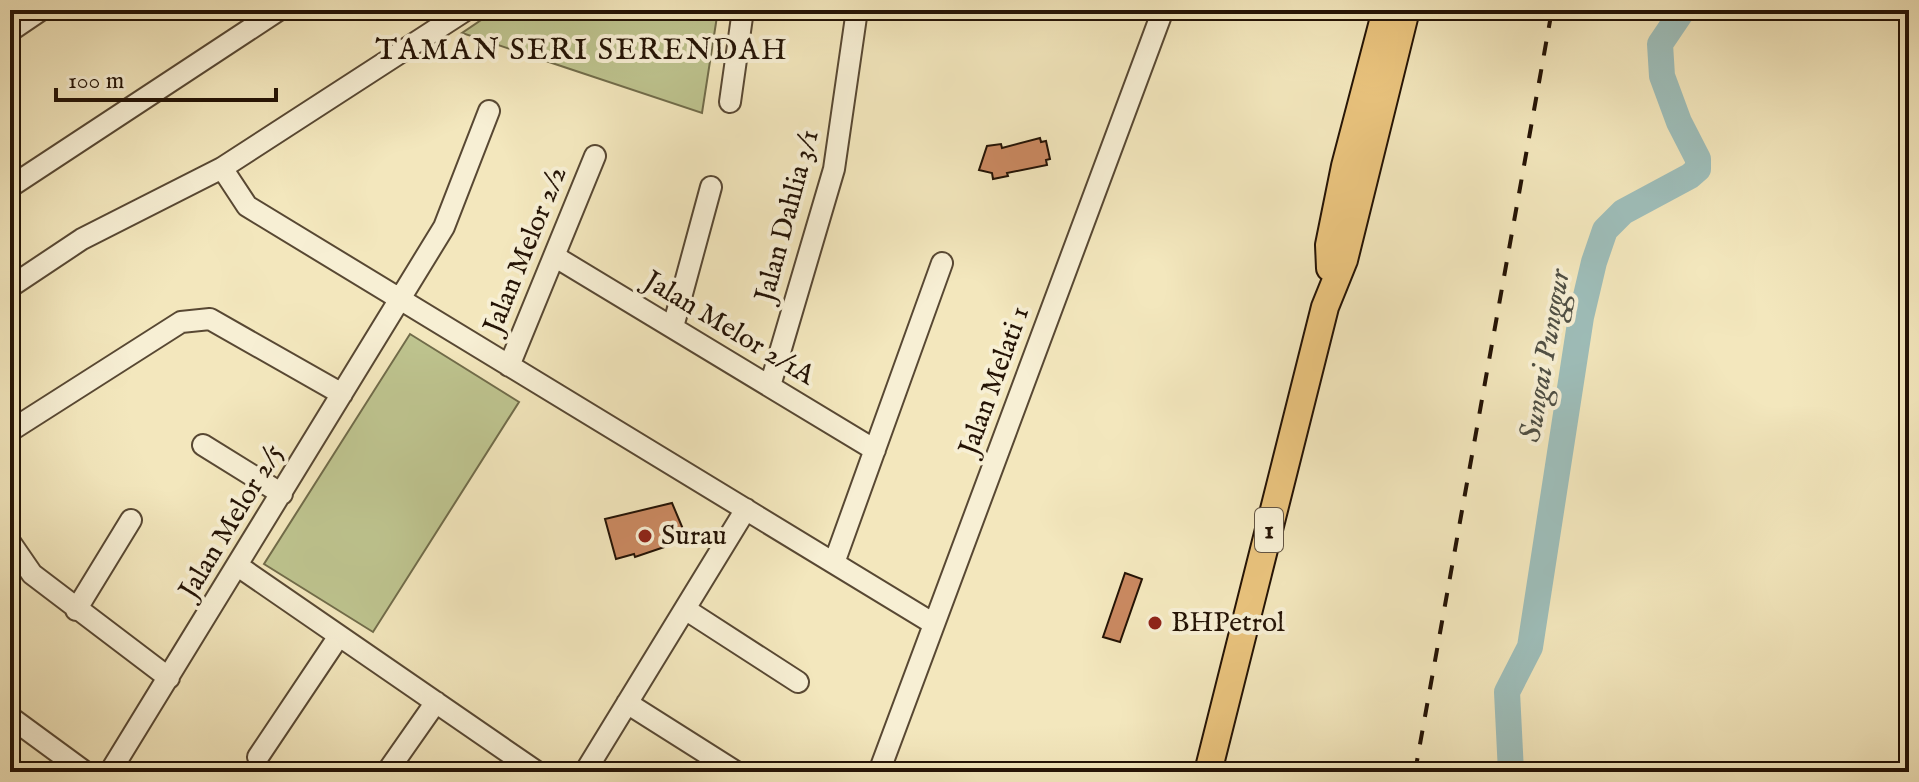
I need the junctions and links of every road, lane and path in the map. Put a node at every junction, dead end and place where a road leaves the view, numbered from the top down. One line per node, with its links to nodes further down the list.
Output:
1 (41, 10): 9 (street)
2 (279, 10): 14 (street)
3 (466, 10): 13 (street)
4 (743, 10): 10 (street)
5 (857, 10): 23 (street, Jalan Dahlia 3/1)
6 (1163, 10): 36 (street, Jalan Melati 1)
7 (1386, 10): 19 (main road, 1)
8 (1406, 10): 19 (main road, 1)
9 (10, 31)
10 (730, 102)
11 (489, 111): 20 (street, Jalan Melor 2/5)
12 (595, 156): 16 (street, Jalan Melor 2/2)
13 (222, 168): 18 (street); 20 (street)
14 (10, 187)
15 (711, 187): 21 (street)
16 (554, 256): 21 (street, Jalan Melor 2/1A); 22 (street, Jalan Melor 2/2)
17 (942, 263): 27 (street)
18 (10, 287)
19 (1330, 288): 51 (main road, 1)
20 (400, 300): 22 (street); 24 (street, Jalan Melor 2/5)
21 (673, 327): 23 (street, Jalan Melor 2/1A)
22 (509, 366): 29 (street)
23 (770, 386): 27 (street, Jalan Melor 2/1A)
24 (342, 394): 25 (street); 28 (street, Jalan Melor 2/5)
25 (10, 431)
26 (203, 445): 28 (street)
27 (875, 450): 32 (street)
28 (282, 494): 33 (street, Jalan Melor 2/5)
29 (746, 509): 32 (street); 34 (street)
30 (131, 520): 35 (street)
31 (10, 542): 35 (street)
32 (834, 563): 36 (street)
33 (238, 566): 37 (street); 38 (street, Jalan Melor 2/5)
34 (685, 609): 39 (street); 41 (street)
35 (76, 610): 38 (street)
36 (934, 624): 50 (street, Jalan Melati 1)
37 (339, 636): 40 (street); 43 (street)
38 (169, 678): 46 (street, Jalan Melor 2/5)
39 (798, 682)
40 (436, 702): 44 (street); 47 (street)
41 (627, 703): 48 (street); 49 (street)
42 (10, 717): 45 (street)
43 (258, 757)
44 (534, 771)
45 (85, 772)
46 (110, 772)
47 (387, 772)
48 (585, 772)
49 (736, 772)
50 (879, 772)
51 (1208, 772)

